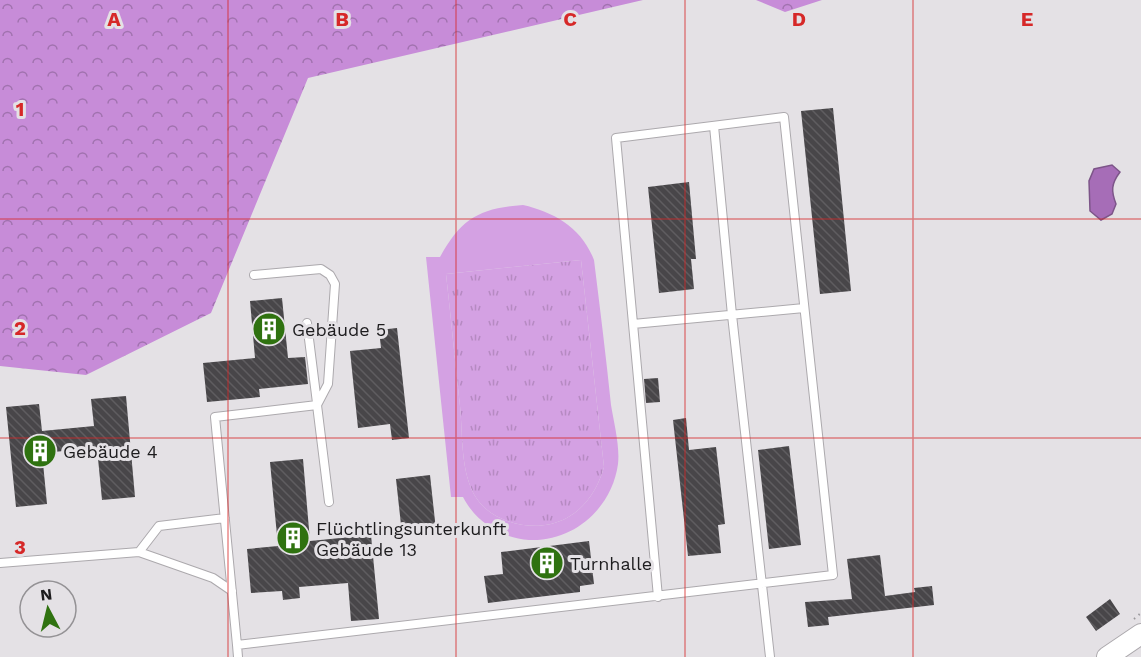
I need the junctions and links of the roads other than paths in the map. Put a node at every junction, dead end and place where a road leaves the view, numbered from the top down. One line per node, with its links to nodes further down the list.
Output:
1 (714, 126): 3 (lane); 4 (lane); 6 (lane)
2 (254, 275): 7 (lane)
3 (804, 308): 4 (lane); 12 (lane)
4 (732, 315): 6 (lane); 12 (lane)
5 (307, 323): 7 (lane)
6 (633, 324): 14 (lane)
7 (317, 405): 8 (lane); 9 (lane)
8 (329, 502)
9 (225, 518): 10 (lane); 13 (lane)
10 (139, 552): 11 (lane); 13 (lane)
11 (0, 563)
12 (762, 584): 14 (lane); 18 (lane)
13 (232, 591): 16 (lane)
14 (658, 597): 16 (lane)
15 (1141, 634): 19 (street)
16 (237, 645): 17 (lane)
17 (238, 657)
18 (770, 657)
19 (1107, 657)

